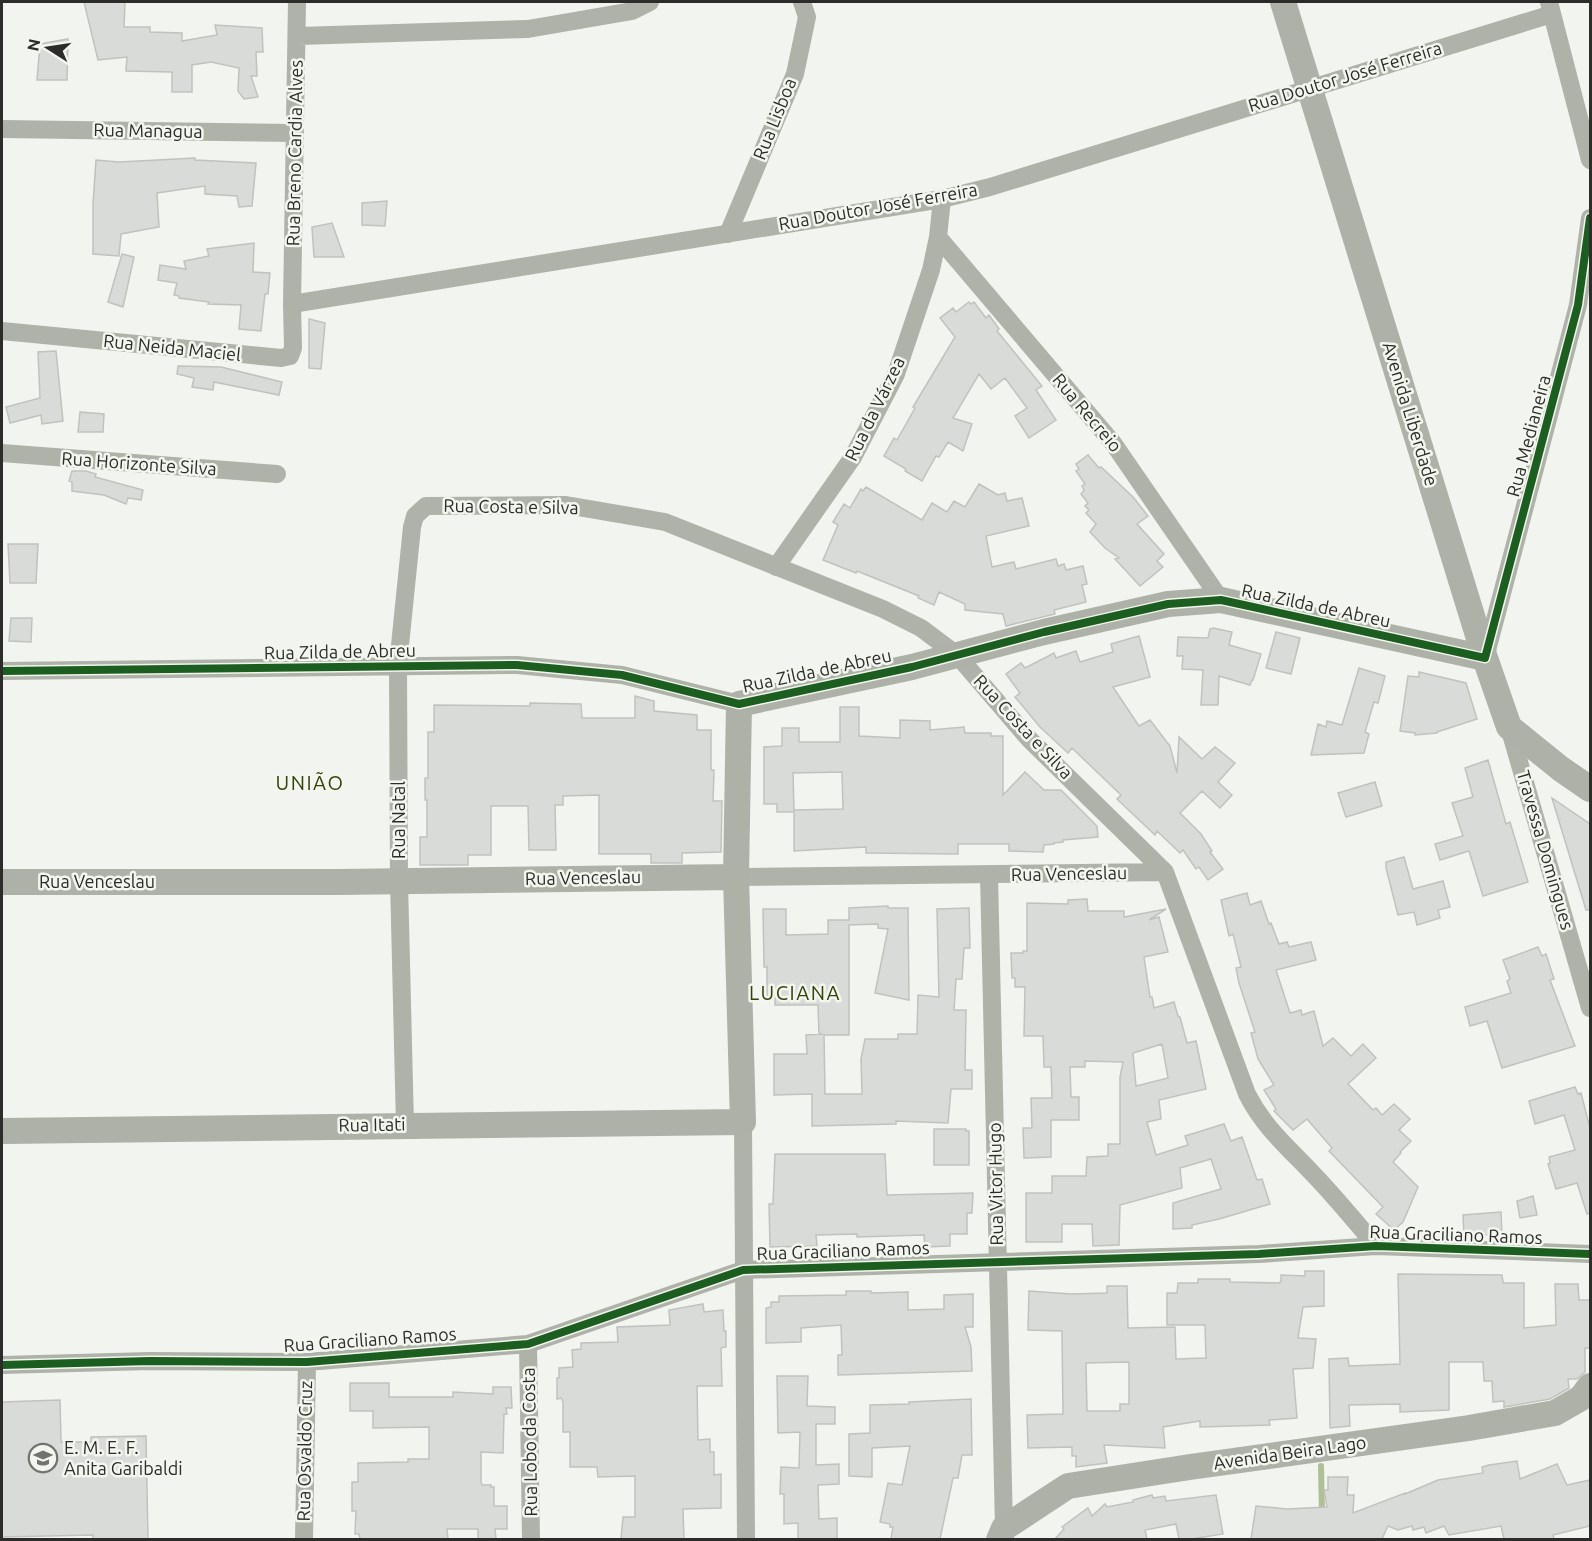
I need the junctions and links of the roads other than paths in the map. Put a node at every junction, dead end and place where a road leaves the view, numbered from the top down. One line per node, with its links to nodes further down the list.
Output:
1 (297, 2): 6 (street, Rua Breno Cardia Alves)
2 (650, 2): 6 (street)
3 (802, 2): 13 (street, Rua Lisboa)
4 (1283, 2): 7 (street, Avenida Liberdade)
5 (1550, 8): 7 (street, Rua Doutor José Ferreira); 10 (street)
6 (298, 36): 9 (street, Rua Breno Cardia Alves)
7 (1310, 87): 11 (street, Rua Doutor José Ferreira); 23 (street, Avenida Liberdade)
8 (2, 129): 9 (street, Rua Managua)
9 (294, 134): 15 (street, Rua Breno Cardia Alves)
10 (1590, 160)
11 (942, 198): 13 (street, Rua Doutor José Ferreira); 14 (street, Rua da Várzea)
12 (1590, 218): 23 (street, Rua Medianeira)
13 (728, 234): 15 (street, Rua Doutor José Ferreira)
14 (938, 237): 20 (street, Rua da Várzea); 21 (street, Rua Recreio)
15 (292, 303): 16 (street, Rua Neida Maciel)
16 (2, 332)
17 (2, 453): 18 (street, Rua Horizonte Silva)
18 (278, 474)
19 (415, 516): 20 (street, Rua Costa e Silva); 24 (street, Rua Natal)
20 (776, 567): 22 (street, Rua Costa e Silva)
21 (1221, 600): 22 (street, Rua Zilda de Abreu); 23 (street, Rua Zilda de Abreu)
22 (957, 655): 26 (street, Rua Zilda de Abreu); 29 (street, Rua Costa e Silva)
23 (1485, 658): 27 (street, Avenida Liberdade)
24 (398, 665): 25 (street, Rua Zilda de Abreu); 26 (street, Rua Zilda de Abreu); 32 (street, Rua Natal)
25 (2, 671)
26 (739, 704): 31 (street)
27 (1509, 727): 28 (street); 34 (street, Travessa Domingues)
28 (1590, 789)
29 (1165, 872): 30 (street, Rua Venceslau); 38 (street, Rua Costa e Silva)
30 (989, 875): 31 (street, Rua Venceslau); 40 (street, Rua Vitor Hugo)
31 (736, 877): 32 (street, Rua Venceslau); 35 (street)
32 (399, 881): 33 (street, Rua Venceslau); 36 (street, Rua Natal)
33 (2, 882)
34 (1590, 1008)
35 (743, 1122): 36 (street, Rua Itati); 41 (street)
36 (405, 1125): 37 (street, Rua Itati)
37 (2, 1131)
38 (1376, 1246): 39 (street, Rua Graciliano Ramos); 40 (street, Rua Graciliano Ramos)
39 (1590, 1254)
40 (998, 1261): 41 (street, Rua Graciliano Ramos); 46 (street, Rua Vitor Hugo)
41 (743, 1270): 42 (street, Rua Graciliano Ramos); 49 (street)
42 (528, 1344): 43 (street, Rua Graciliano Ramos); 48 (street, Rua Lobo da Costa)
43 (307, 1362): 44 (street, Rua Graciliano Ramos); 47 (street, Rua Osvaldo Cruz)
44 (2, 1365)
45 (1590, 1386): 46 (street, Avenida Beira Lago)
46 (1002, 1534)
47 (304, 1539)
48 (531, 1539)
49 (746, 1539)

